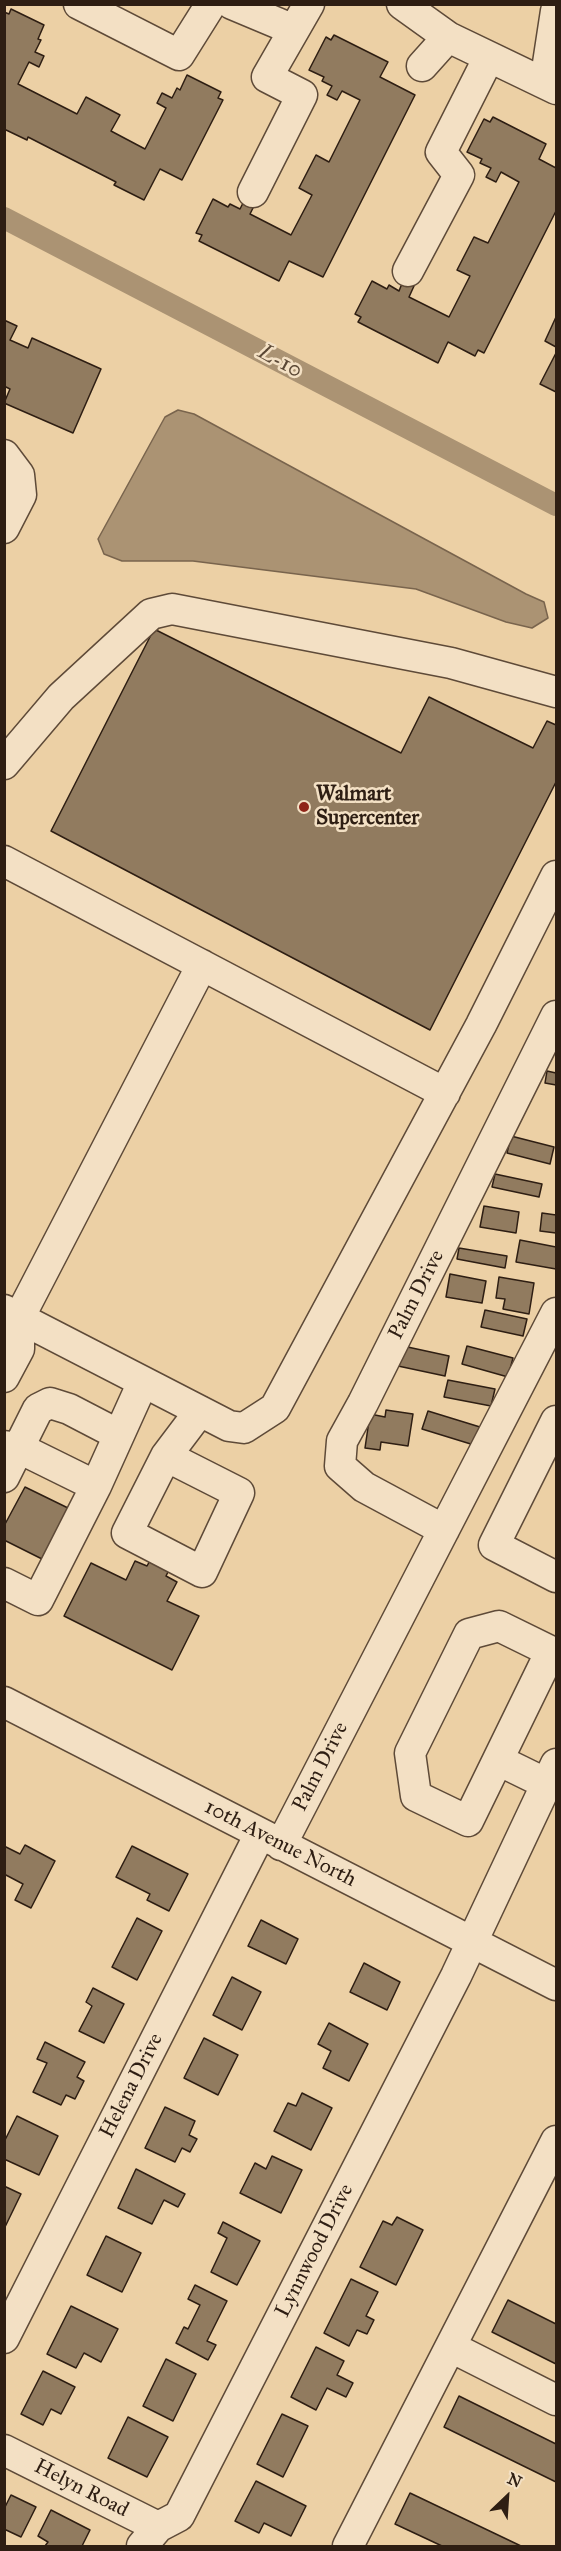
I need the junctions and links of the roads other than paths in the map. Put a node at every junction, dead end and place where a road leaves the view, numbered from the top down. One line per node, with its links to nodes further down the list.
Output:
1 (79, 4): 2 (street)
2 (211, 4)
3 (232, 4): 5 (street)
4 (402, 4): 7 (street)
5 (301, 17): 11 (street)
6 (556, 21): 10 (street)
7 (448, 37): 8 (street); 9 (street)
8 (489, 57): 10 (street); 12 (street)
9 (422, 66)
10 (551, 86)
11 (253, 192)
12 (408, 271)
13 (4, 455): 14 (street)
14 (4, 528)
15 (556, 692): 16 (street)
16 (4, 765)
17 (4, 861): 19 (street)
18 (556, 876): 21 (street)
19 (202, 965): 21 (street); 23 (street)
20 (556, 1016): 33 (street, Palm Drive)
21 (445, 1093): 26 (street)
22 (556, 1313): 33 (street, Palm Drive)
23 (9, 1318): 24 (street); 25 (street)
24 (4, 1377)
25 (143, 1382): 26 (street); 28 (street)
26 (200, 1411): 30 (street)
27 (556, 1421): 34 (street)
28 (119, 1435): 29 (street); 32 (street)
29 (12, 1447): 31 (street); 32 (street)
30 (166, 1456)
31 (4, 1477)
32 (96, 1486): 35 (street)
33 (444, 1530): 40 (street, Palm Drive)
34 (556, 1577)
35 (4, 1583)
36 (554, 1652): 38 (street); 38 (street)
37 (7, 1708): 40 (street, 10th Avenue North)
38 (498, 1760): 39 (street)
39 (552, 1774): 41 (street, Lynnwood Drive)
40 (271, 1839): 41 (street, 10th Avenue North); 44 (street, Helena Drive)
41 (471, 1941): 42 (street, 10th Avenue North); 48 (street, Lynnwood Drive)
42 (556, 1985)
43 (556, 2141): 45 (street)
44 (4, 2338)
45 (451, 2347): 46 (street); 49 (street)
46 (556, 2400)
47 (4, 2450): 48 (street, Helyn Road)
48 (150, 2537)
49 (356, 2544)

